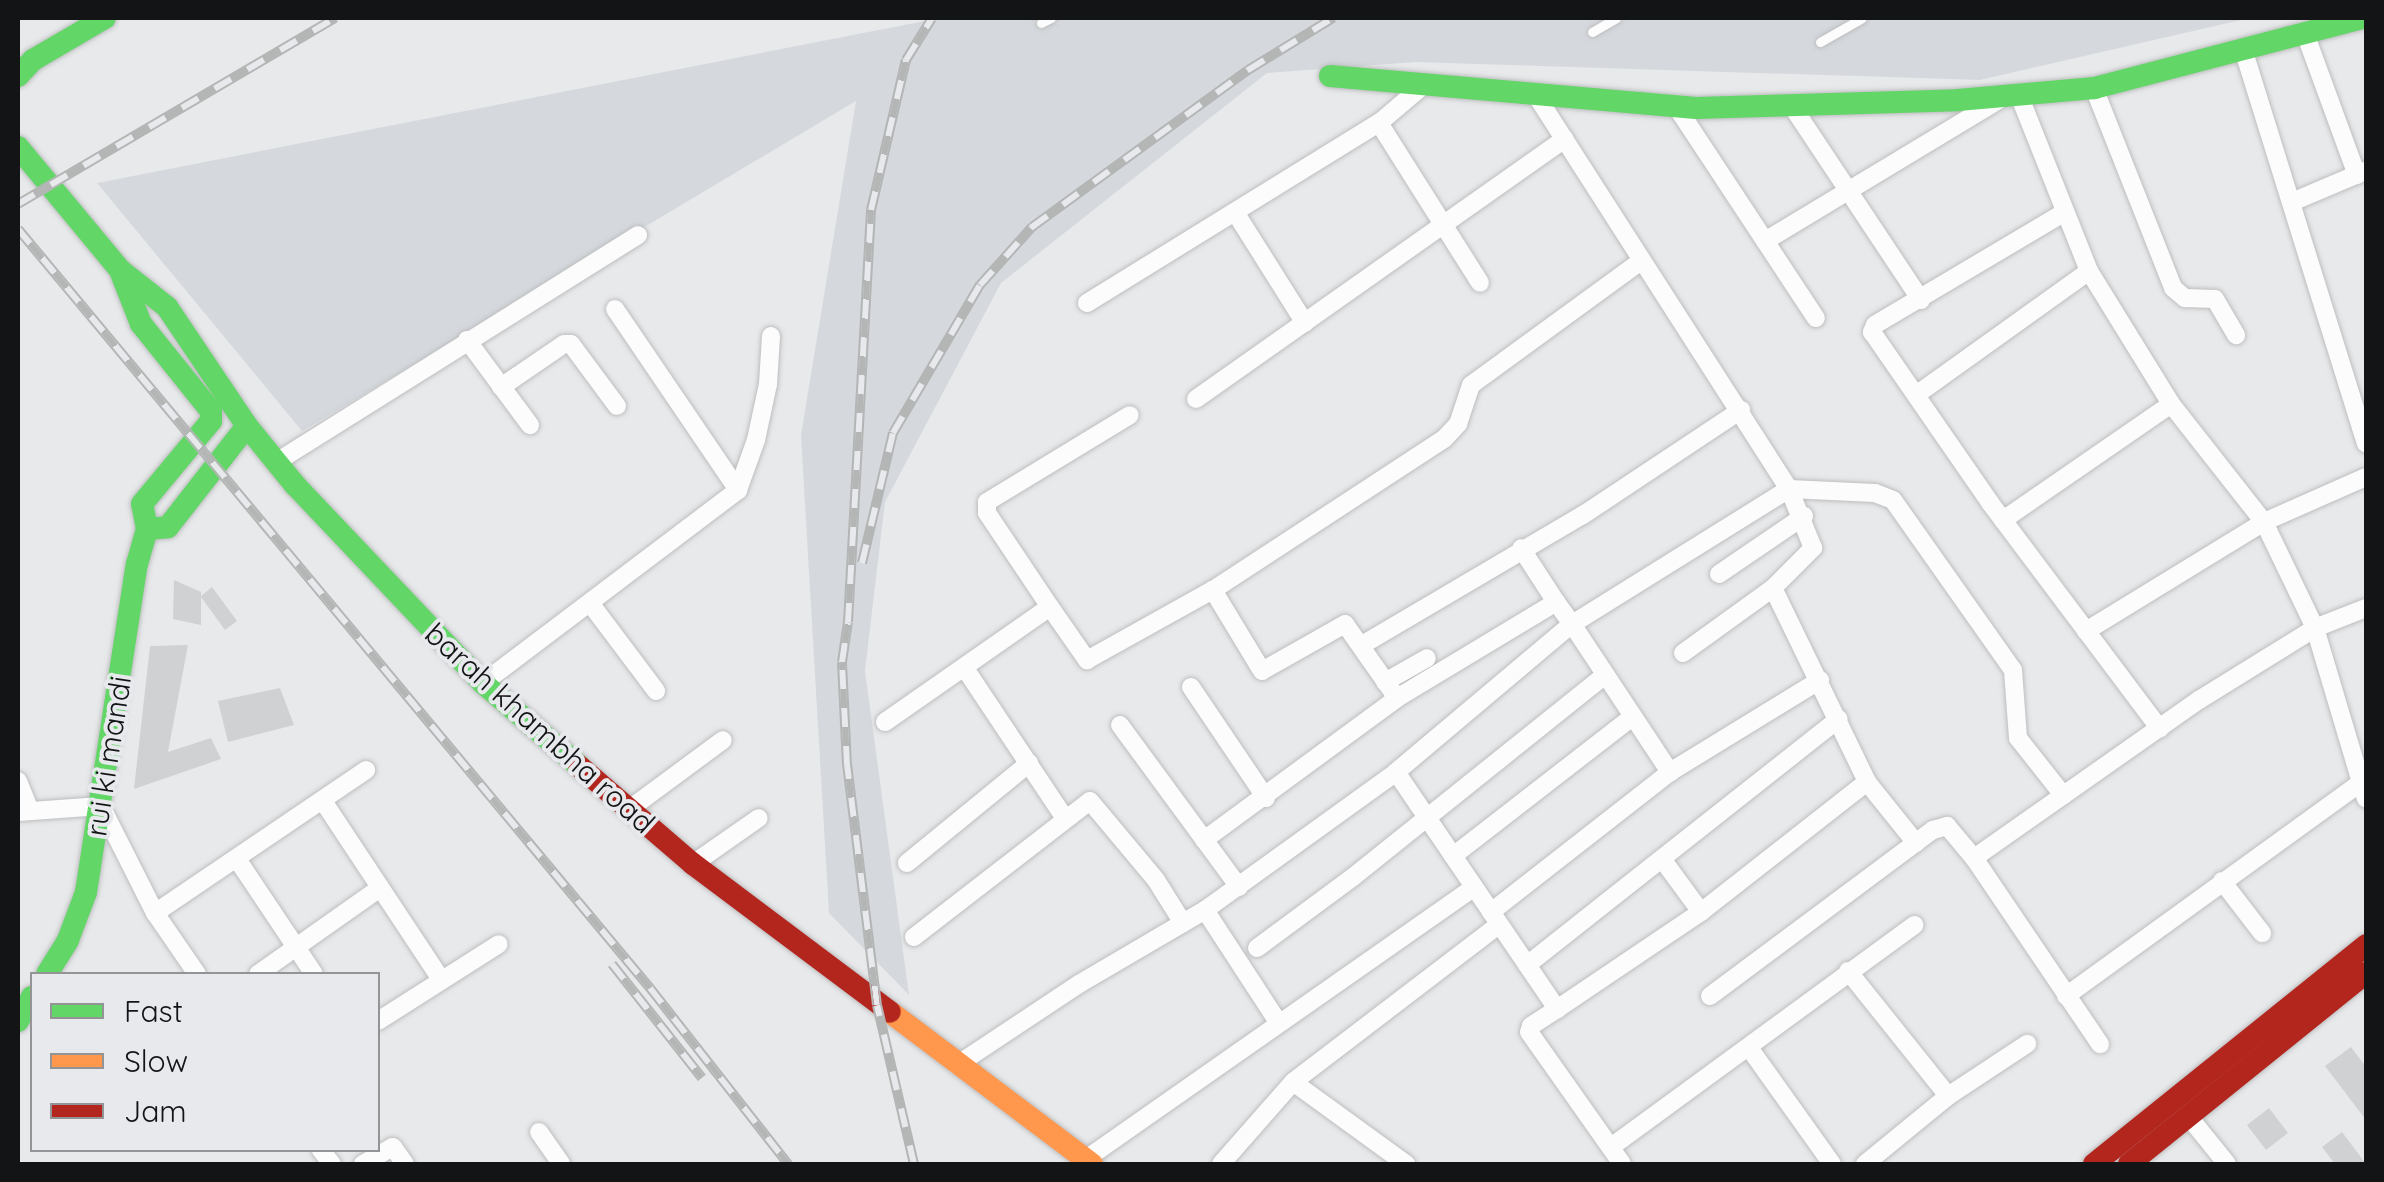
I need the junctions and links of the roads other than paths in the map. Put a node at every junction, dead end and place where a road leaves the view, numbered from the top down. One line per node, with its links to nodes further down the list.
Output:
1 (105, 18): 11 (street)
2 (1052, 18): 6 (lane)
3 (1616, 18): 7 (lane)
4 (1862, 18): 9 (lane)
5 (2362, 18): 8 (street)
6 (1041, 23)
7 (1592, 32)
8 (2306, 36): 10 (street); 22 (street)
9 (1820, 42)
10 (2244, 52): 14 (street); 24 (street)
11 (18, 76)
12 (1330, 76): 13 (street)
13 (1425, 84): 15 (street); 19 (street)
14 (2094, 88): 16 (street); 39 (street)
15 (1534, 92): 17 (street); 20 (street)
16 (2012, 96): 18 (street); 23 (street); 26 (street)
17 (1676, 106): 18 (street); 29 (street)
18 (1792, 106): 23 (street)
19 (1379, 123): 25 (street); 27 (street)
20 (1564, 140): 27 (street); 30 (street)
21 (18, 146): 31 (street)
22 (2362, 173): 24 (street)
23 (1850, 191): 29 (street); 34 (street)
24 (2292, 202): 51 (street)
25 (1235, 212): 35 (street); 38 (street)
26 (2065, 212): 32 (street); 34 (street)
27 (1442, 223): 33 (street); 38 (street)
28 (638, 235): 41 (street)
29 (1765, 241): 37 (street)
30 (1641, 261): 47 (street); 63 (street)
31 (120, 270): 50 (street, barah khambha road); 59 (street)
32 (2089, 271): 43 (street); 45 (street)
33 (1480, 284)
34 (1921, 300): 43 (street)
35 (1086, 303)
36 (615, 309): 55 (street)
37 (1816, 318)
38 (1305, 323): 44 (street)
39 (2236, 335)
40 (771, 336): 55 (street)
41 (466, 340): 42 (street); 52 (street)
42 (501, 386): 46 (street); 49 (street)
43 (1916, 395): 57 (street)
44 (1196, 399)
45 (2171, 404): 57 (street); 58 (street)
46 (617, 406)
47 (1741, 410): 54 (street); 60 (street)
48 (1130, 415): 66 (street)
49 (530, 425)
50 (248, 426): 52 (street, barah khambha road); 59 (street)
51 (2366, 443)
52 (278, 462): 78 (street, barah khambha road)
53 (2366, 478): 58 (street)
54 (1789, 489): 56 (street); 68 (street); 95 (street)
55 (738, 490): 65 (street)
56 (1804, 516): 61 (street); 62 (street)
57 (2003, 520): 70 (street)
58 (2264, 522): 69 (street); 70 (street)
59 (148, 529): 98 (street, rui ki mandi)
60 (1521, 548): 64 (street); 71 (street)
61 (1719, 574)
62 (1773, 588): 72 (street); 76 (street)
63 (1213, 590): 66 (street); 71 (street)
64 (1556, 602): 68 (street); 81 (street)
65 (590, 603): 78 (street); 80 (street)
66 (1050, 607): 74 (street)
67 (2366, 608): 69 (street)
68 (1572, 624): 75 (street); 90 (street)
69 (2315, 628): 86 (street); 94 (street)
70 (2086, 631): 86 (street)
71 (1362, 646): 77 (street)
72 (1683, 653)
73 (1427, 658): 77 (street)
74 (964, 667): 84 (street); 88 (street)
75 (1605, 674): 82 (street); 103 (street)
76 (1820, 680): 83 (street); 91 (street)
77 (1385, 682): 81 (street)
78 (483, 684): 100 (street, barah khambha road)
79 (1191, 687): 96 (street)
80 (656, 692)
81 (1397, 698): 96 (street)
82 (1632, 717): 91 (street); 106 (street)
83 (1838, 720): 93 (street); 109 (street)
84 (885, 722)
85 (1120, 726): 104 (street)
86 (2160, 729): 95 (street)
87 (723, 740): 100 (street)
88 (1029, 764): 101 (street); 110 (street)
89 (366, 770): 97 (street)
90 (1396, 772): 103 (street); 115 (street)
91 (1670, 772): 119 (street)
92 (18, 781): 99 (street)
93 (1867, 782): 105 (street); 117 (street)
94 (2365, 786): 112 (street)
95 (2063, 795): 108 (street)
96 (1266, 798): 104 (street)
97 (323, 801): 107 (street); 114 (street)
98 (101, 806): 99 (street); 118 (street); 130 (street, rui ki mandi)
99 (24, 812)
100 (627, 812): 111 (street, barah khambha road)
101 (1064, 817): 120 (street); 123 (street)
102 (758, 818): 111 (street)
103 (1427, 818): 106 (street); 127 (street)
104 (1204, 840): 115 (street)
105 (1916, 843): 108 (street); 136 (street)
106 (1453, 856): 113 (street)
107 (237, 858): 118 (street); 125 (street)
108 (1974, 858): 137 (street)
109 (1662, 859): 117 (street); 128 (street)
110 (907, 863)
111 (693, 864): 144 (street, barah khambha road)
112 (2222, 881): 122 (street); 137 (street)
113 (1474, 887): 119 (street); 140 (street)
114 (380, 888): 125 (street); 135 (street)
115 (1239, 888): 116 (street)
116 (1205, 910): 120 (street); 140 (street)
117 (1700, 912): 138 (street)
118 (156, 913): 131 (street)
119 (1495, 918): 128 (street); 145 (street)
120 (1183, 923): 144 (street)
121 (1914, 925): 129 (street)
122 (2262, 933)
123 (914, 937)
124 (499, 944): 135 (street)
125 (295, 946): 132 (street); 133 (street)
126 (2366, 946): 159 (street)
127 (1257, 948)
128 (1527, 965): 138 (street)
129 (1848, 971): 143 (street); 146 (street)
130 (47, 972)
131 (196, 972)
132 (261, 972)
133 (313, 972)
134 (2366, 973): 147 (street)
135 (441, 979): 139 (street)
136 (1710, 996)
137 (2066, 996): 142 (street)
138 (1557, 1009): 149 (street)
139 (380, 1020)
140 (1278, 1022): 151 (street)
141 (2027, 1044): 146 (street)
142 (2100, 1044)
143 (1750, 1049): 149 (street); 157 (street)
144 (958, 1065): 151 (street, barah khambha road)
145 (1293, 1082): 150 (street); 155 (street)
146 (1948, 1096): 158 (street)
147 (2189, 1116): 160 (street); 161 (street)
148 (538, 1132): 154 (street)
149 (1611, 1147): 156 (street)
150 (1233, 1161)
151 (1089, 1162)
152 (363, 1164): 153 (street)
153 (405, 1164)
154 (560, 1164)
155 (1406, 1164)
156 (1622, 1164)
157 (1832, 1164)
158 (1864, 1164)
159 (2094, 1164)
160 (2130, 1164)
161 (2227, 1164)

